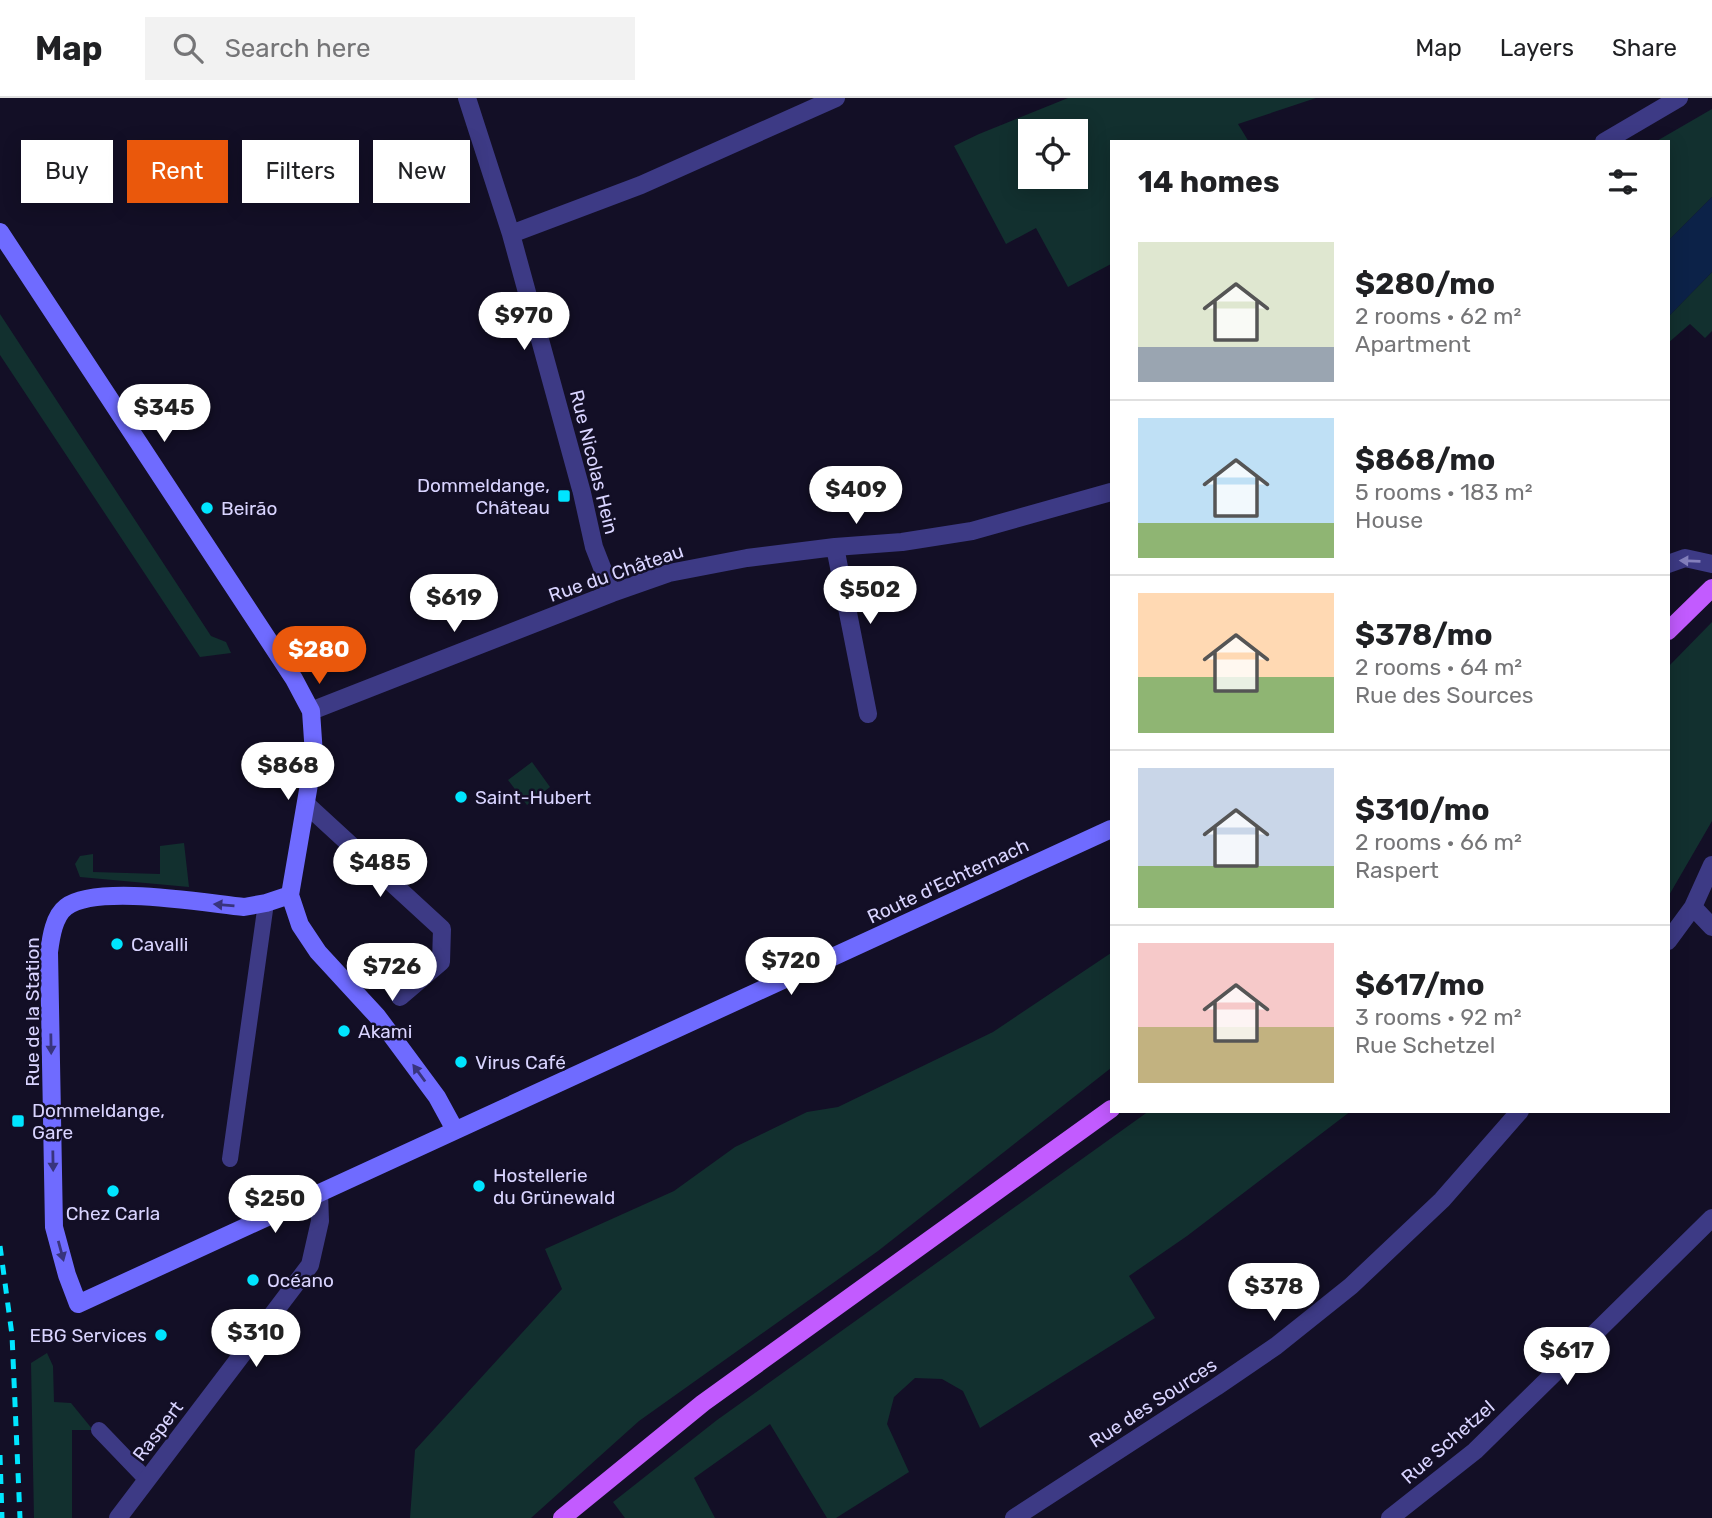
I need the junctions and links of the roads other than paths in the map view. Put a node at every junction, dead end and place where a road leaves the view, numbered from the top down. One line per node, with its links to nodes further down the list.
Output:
1 (467, 98): 6 (street, Rue Nicolas Hein)
2 (836, 98): 6 (street)
3 (1679, 98): 4 (street)
4 (1607, 140)
5 (0, 232): 14 (street)
6 (512, 234): 12 (street, Rue Nicolas Hein)
7 (1110, 492): 8 (street, Rue du Château)
8 (835, 547): 12 (street, Rue du Château); 15 (street)
9 (1670, 563): 10 (street, one-way to 9)
10 (1712, 564)
11 (1712, 588): 13 (main road)
12 (612, 593): 14 (street, Rue du Château)
13 (1670, 629)
14 (311, 711): 16 (street)
15 (868, 714)
16 (307, 805): 19 (street); 24 (street)
17 (1110, 830): 27 (street, Route d'Echternach)
18 (1712, 865): 21 (street)
19 (290, 895): 20 (street, Rue de la Station); 27 (street, one-way to 19)
20 (266, 904): 28 (lane); 31 (street, Rue de la Station, one-way to 31)
21 (1693, 906): 22 (street); 23 (street)
22 (1712, 927)
23 (1670, 938)
24 (400, 997)
25 (1110, 1110): 35 (main road)
26 (1518, 1113): 36 (street, Rue des Sources)
27 (455, 1130): 29 (street, Route d'Echternach)
28 (230, 1159)
29 (319, 1193): 31 (street, Route d'Echternach); 33 (street, Raspert)
30 (1712, 1219): 37 (street, Rue Schetzel)
31 (78, 1304)
32 (99, 1430): 33 (lane, Raspert)
33 (147, 1479): 34 (street, Raspert)
34 (118, 1518)
35 (562, 1518)
36 (1014, 1518)
37 (1390, 1518)

